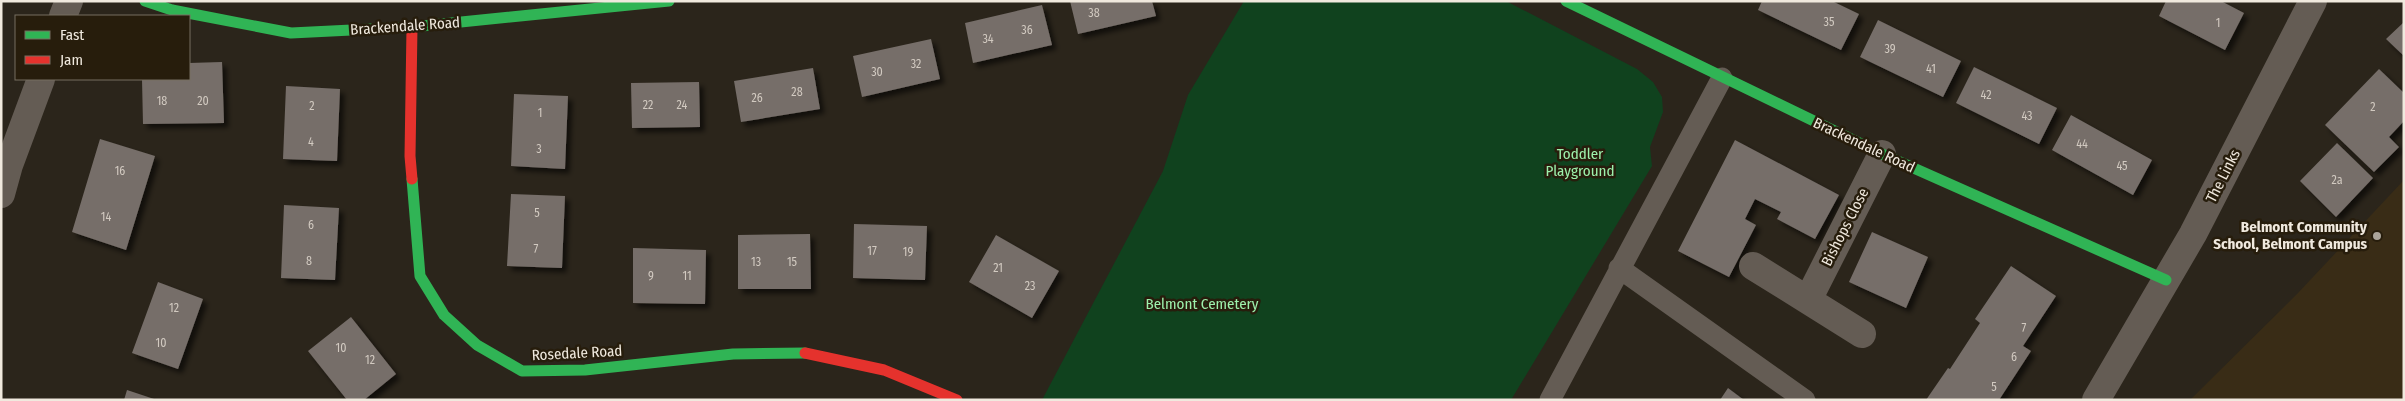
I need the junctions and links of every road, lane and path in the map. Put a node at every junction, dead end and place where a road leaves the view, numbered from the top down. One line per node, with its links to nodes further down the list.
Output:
1 (69, 1): 7 (street)
2 (144, 1): 8 (street, Brackendale Road)
3 (669, 1): 6 (street, Brackendale Road)
4 (1566, 1): 9 (street, Brackendale Road)
5 (2313, 1): 15 (street, The Links)
6 (623, 4): 8 (street, Brackendale Road)
7 (64, 15)
8 (412, 27): 18 (street, Rosedale Road)
9 (1722, 78): 11 (street, Brackendale Road); 14 (lane)
10 (41, 80): 12 (street)
11 (1882, 154): 15 (street, Brackendale Road); 16 (street, Bishops Close)
12 (1, 194)
13 (1753, 266): 16 (street)
14 (1620, 268): 19 (lane); 20 (lane)
15 (2166, 280): 21 (street, The Links)
16 (1808, 300): 17 (street)
17 (1862, 334)
18 (957, 400)
19 (1550, 400)
20 (1805, 400)
21 (2096, 400)

